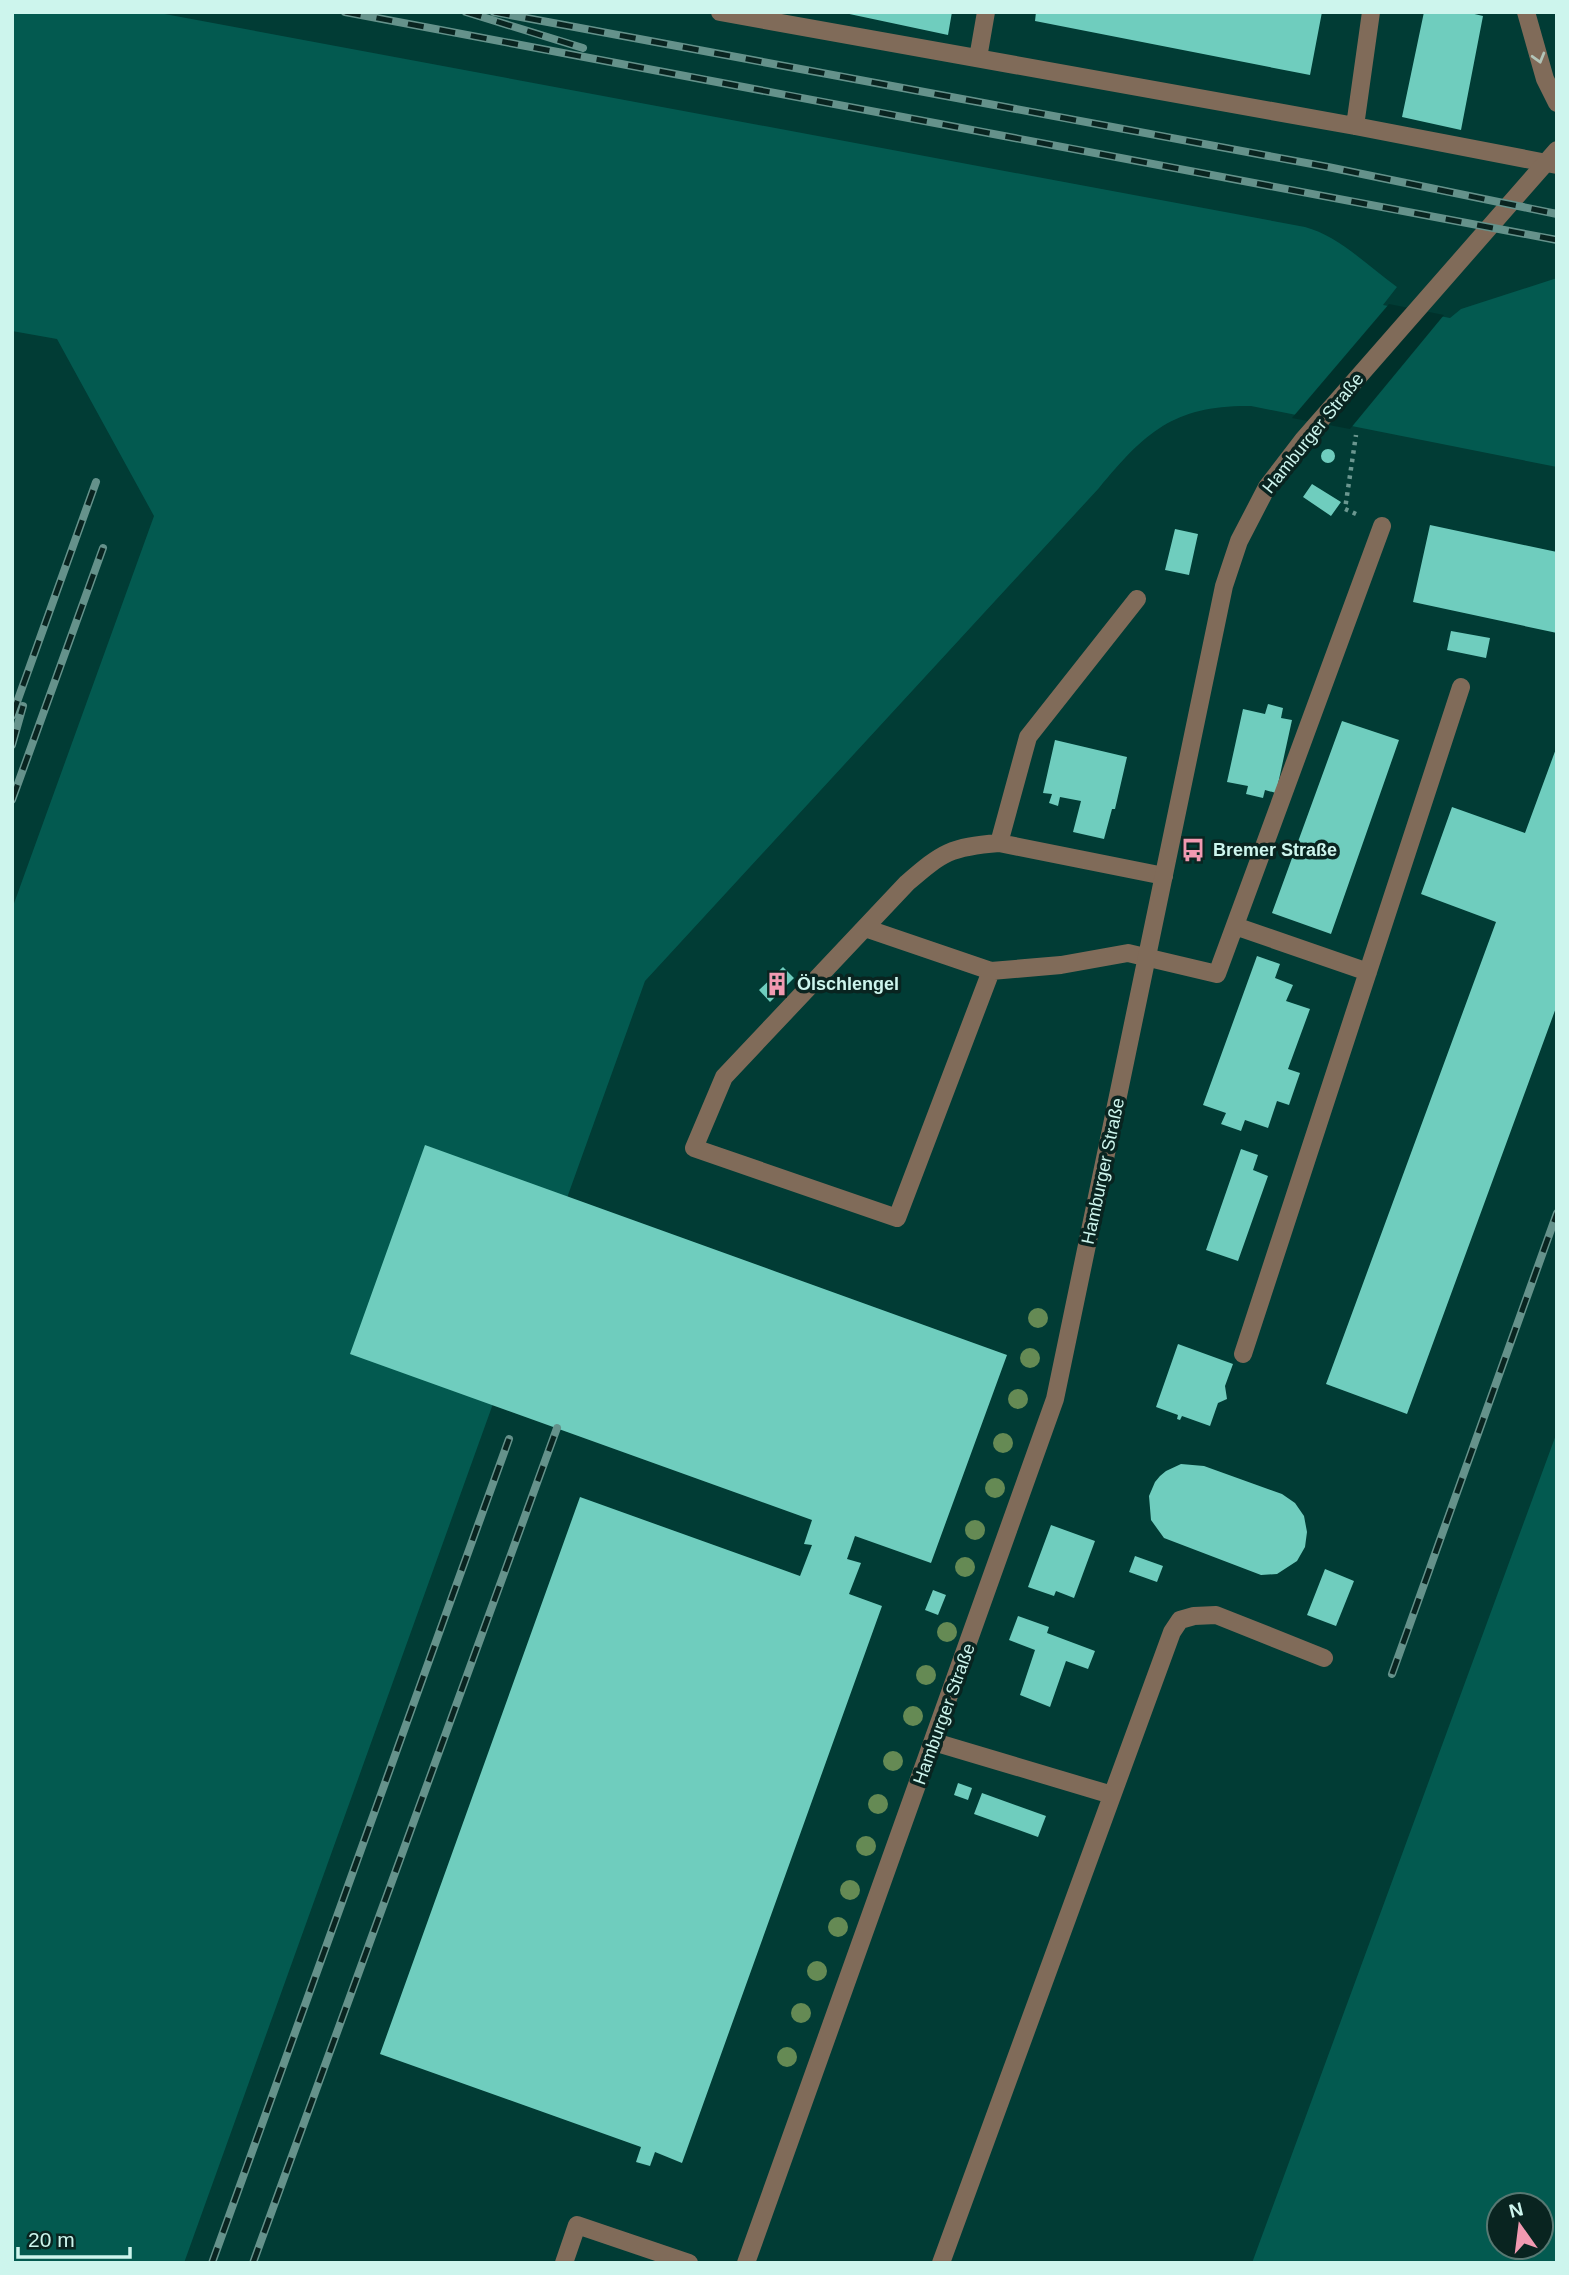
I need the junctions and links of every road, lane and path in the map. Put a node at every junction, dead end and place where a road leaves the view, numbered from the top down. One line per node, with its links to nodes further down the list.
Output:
1 (720, 12): 5 (street)
2 (986, 12): 5 (street)
3 (1371, 12): 7 (street)
4 (1526, 12): 6 (street, one-way to 6)
5 (978, 58): 7 (street)
6 (1557, 103)
7 (1355, 126): 8 (street)
8 (1553, 159): 15 (street, Hamburger Straße)
9 (1356, 435): 10 (path)
10 (1347, 489)
11 (1382, 526): 16 (street)
12 (1137, 599): 14 (street)
13 (1461, 687): 20 (street)
14 (999, 842): 15 (street); 17 (street)
15 (1164, 876): 18 (street, Hamburger Straße)
16 (1235, 926): 18 (street); 20 (street)
17 (865, 928): 19 (street); 19 (street)
18 (1147, 957): 19 (street); 23 (street, Hamburger Straße)
19 (991, 971)
20 (1368, 972): 21 (street)
21 (1244, 1354)
22 (1324, 1658): 24 (street)
23 (934, 1742): 24 (street); 27 (street, Hamburger Straße)
24 (1112, 1795): 28 (street)
25 (564, 2263): 26 (street)
26 (689, 2263)
27 (746, 2263)
28 (941, 2263)

